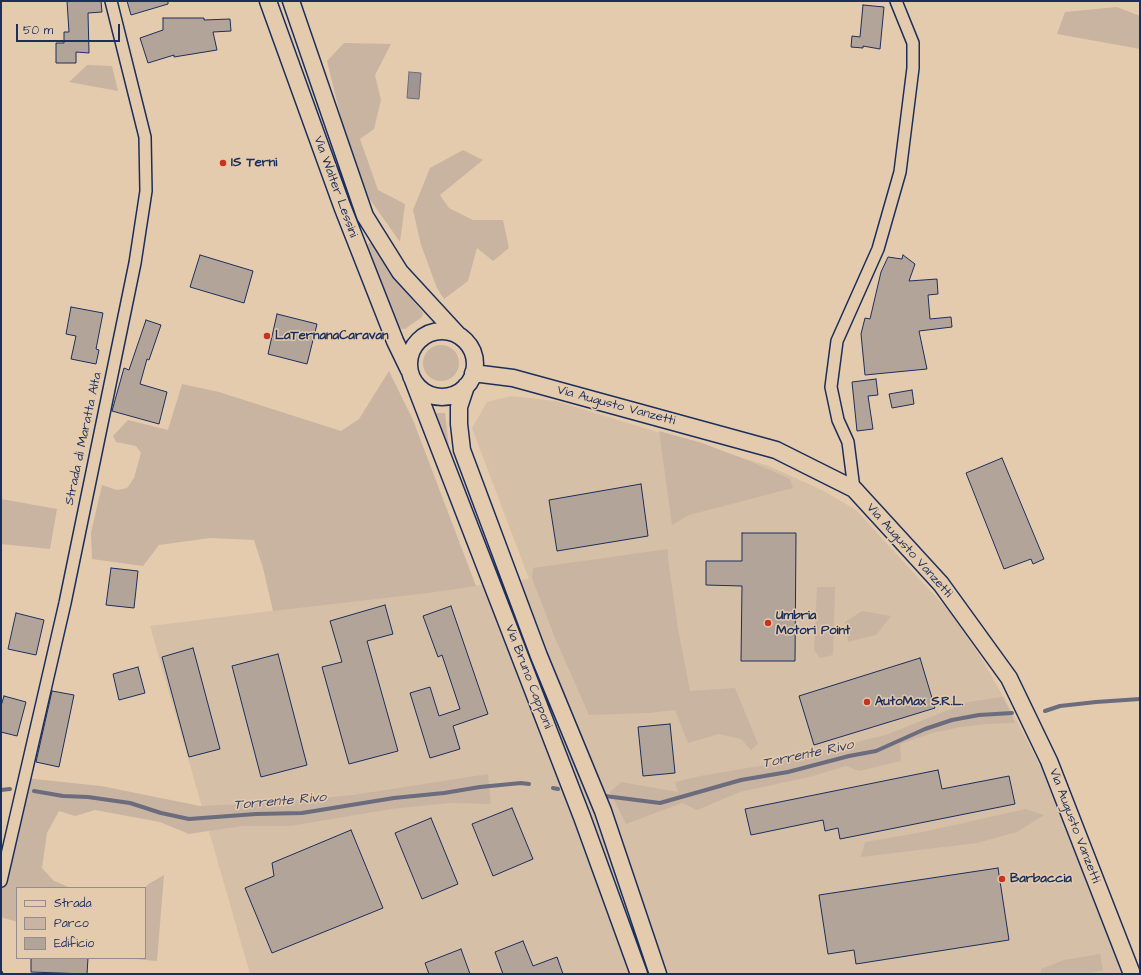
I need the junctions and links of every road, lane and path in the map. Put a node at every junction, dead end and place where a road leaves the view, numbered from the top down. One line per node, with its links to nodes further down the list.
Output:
1 (111, 1): 9 (street, Strada di Maratta Alta)
2 (268, 1): 6 (main road, Via Walter Lessini)
3 (291, 1): 5 (main road, Via Walter Lessini)
4 (896, 1): 8 (street)
5 (458, 335): 6 (main road); 7 (main road)
6 (411, 375): 7 (main road); 10 (main road, Via Bruno Capponi)
7 (470, 380): 8 (main road, Via Augusto Vanzetti); 11 (main road, Via Bruno Capponi)
8 (854, 489): 12 (main road, Via Augusto Vanzetti)
9 (1, 881)
10 (639, 974)
11 (658, 974)
12 (1132, 974)

